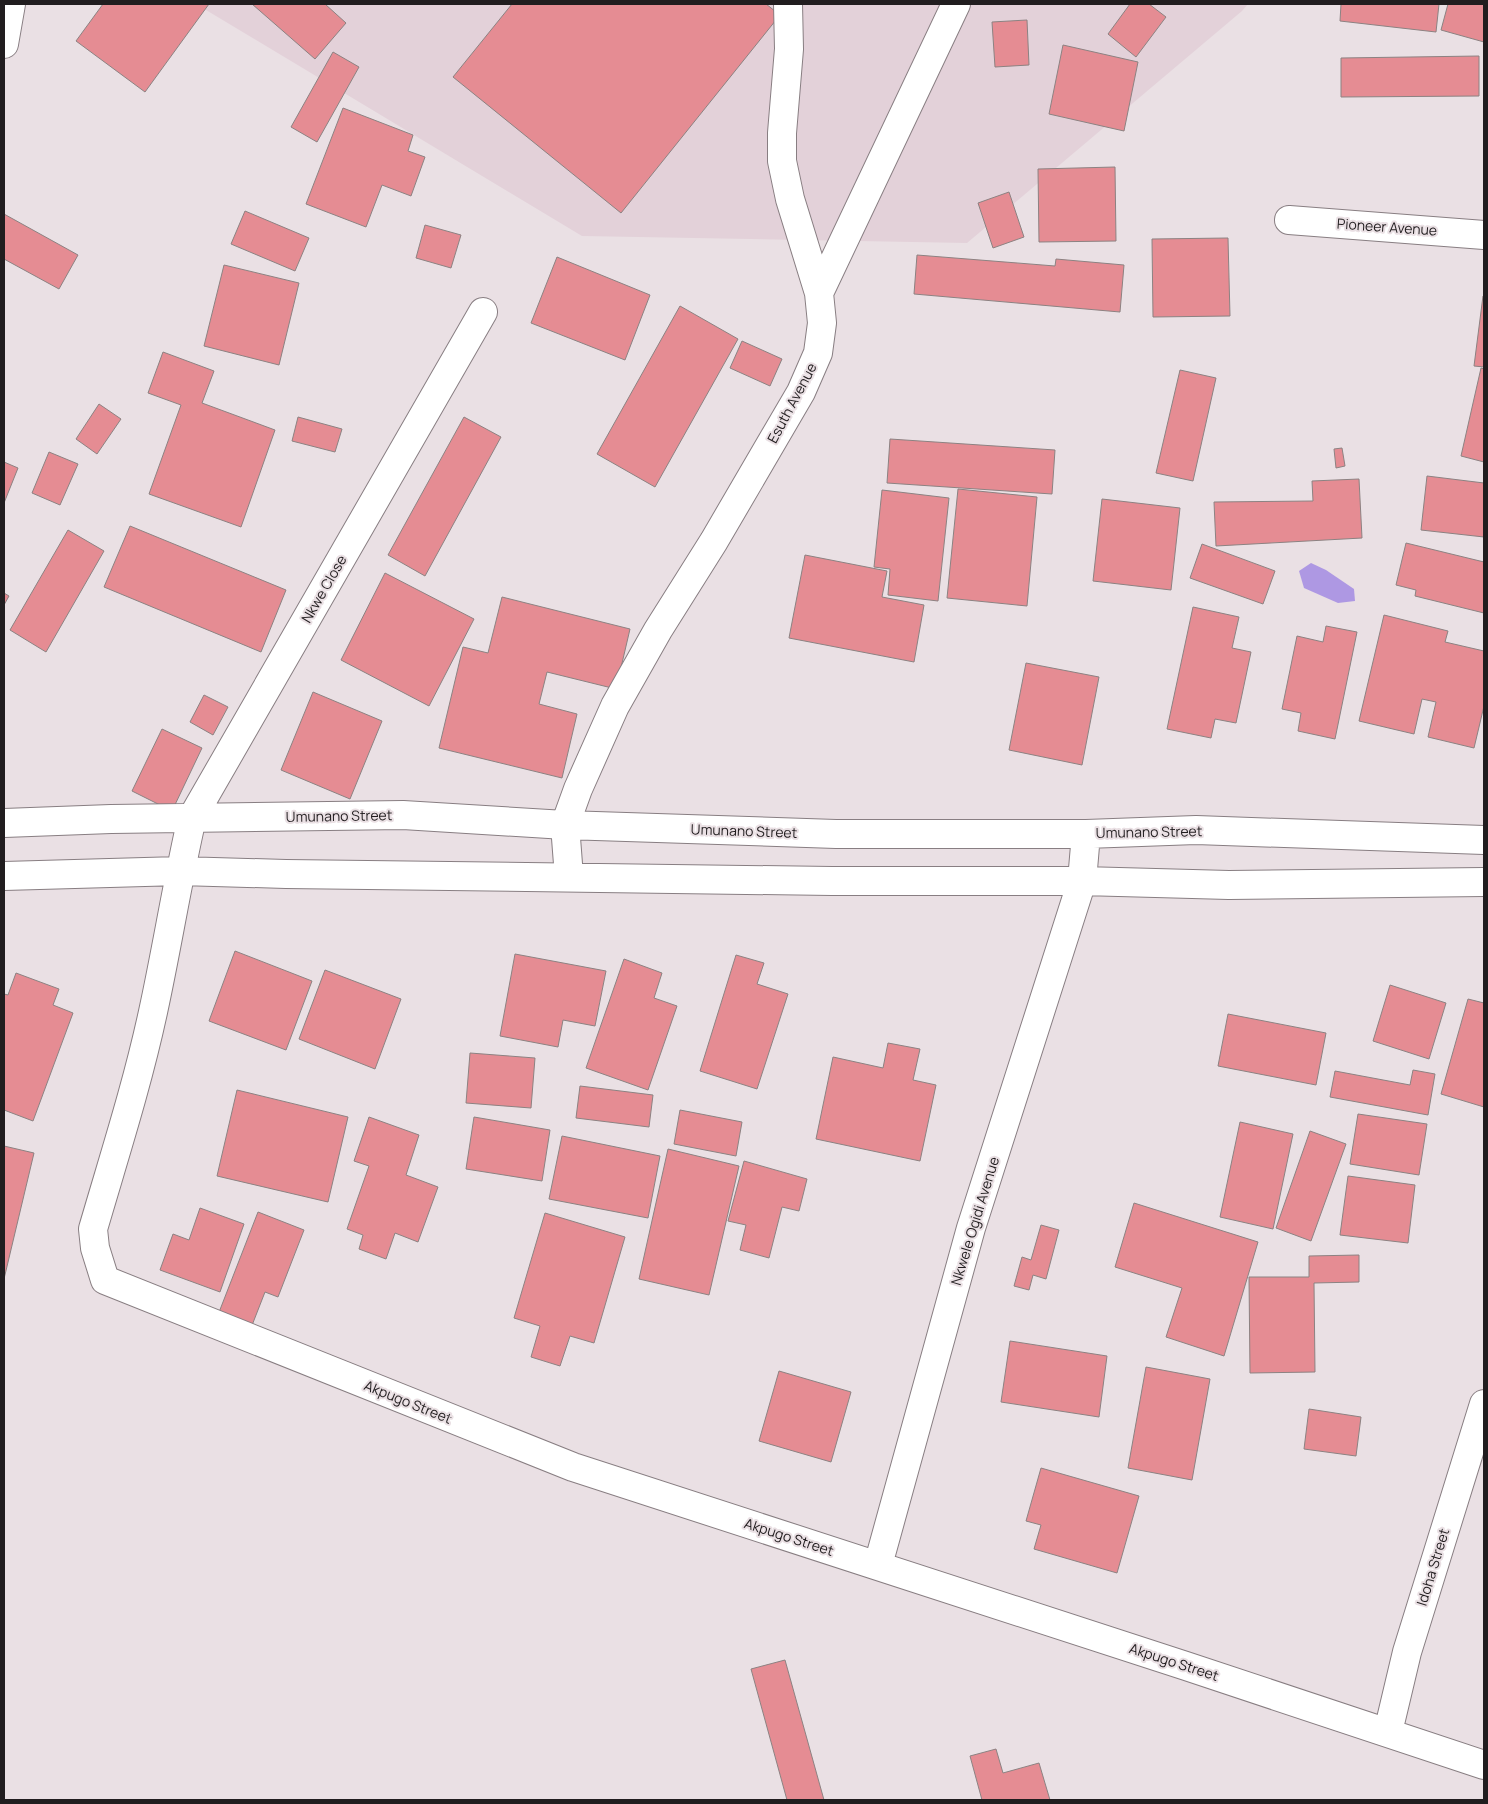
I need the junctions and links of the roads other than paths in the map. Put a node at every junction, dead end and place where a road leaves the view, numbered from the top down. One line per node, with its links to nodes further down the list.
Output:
1 (11, 4): 4 (street)
2 (788, 4): 7 (street, Esuth Avenue)
3 (956, 4): 7 (street)
4 (4, 44)
5 (1289, 220): 6 (street, Pioneer Avenue)
6 (1484, 234)
7 (819, 293): 11 (street, Esuth Avenue)
8 (483, 312): 9 (street, Nkwe Close)
9 (192, 818): 10 (street, Umunano Street); 11 (street, Umunano Street); 14 (street, Nkwe Close)
10 (4, 823)
11 (564, 825): 12 (street, Umunano Street); 16 (street)
12 (1086, 834): 13 (street, Umunano Street); 17 (street, Nkwele Ogidi Avenue)
13 (1484, 840)
14 (180, 871): 15 (street); 16 (street); 19 (street, Nkwe Close)
15 (4, 876)
16 (569, 877): 17 (street)
17 (1082, 881): 18 (street); 21 (street, Nkwele Ogidi Avenue)
18 (1484, 882)
19 (105, 1280): 21 (street, Akpugo Street)
20 (1484, 1404): 22 (street, Idoha Street)
21 (878, 1565): 22 (street, Akpugo Street)
22 (1388, 1732): 23 (street, Akpugo Street)
23 (1484, 1765)

